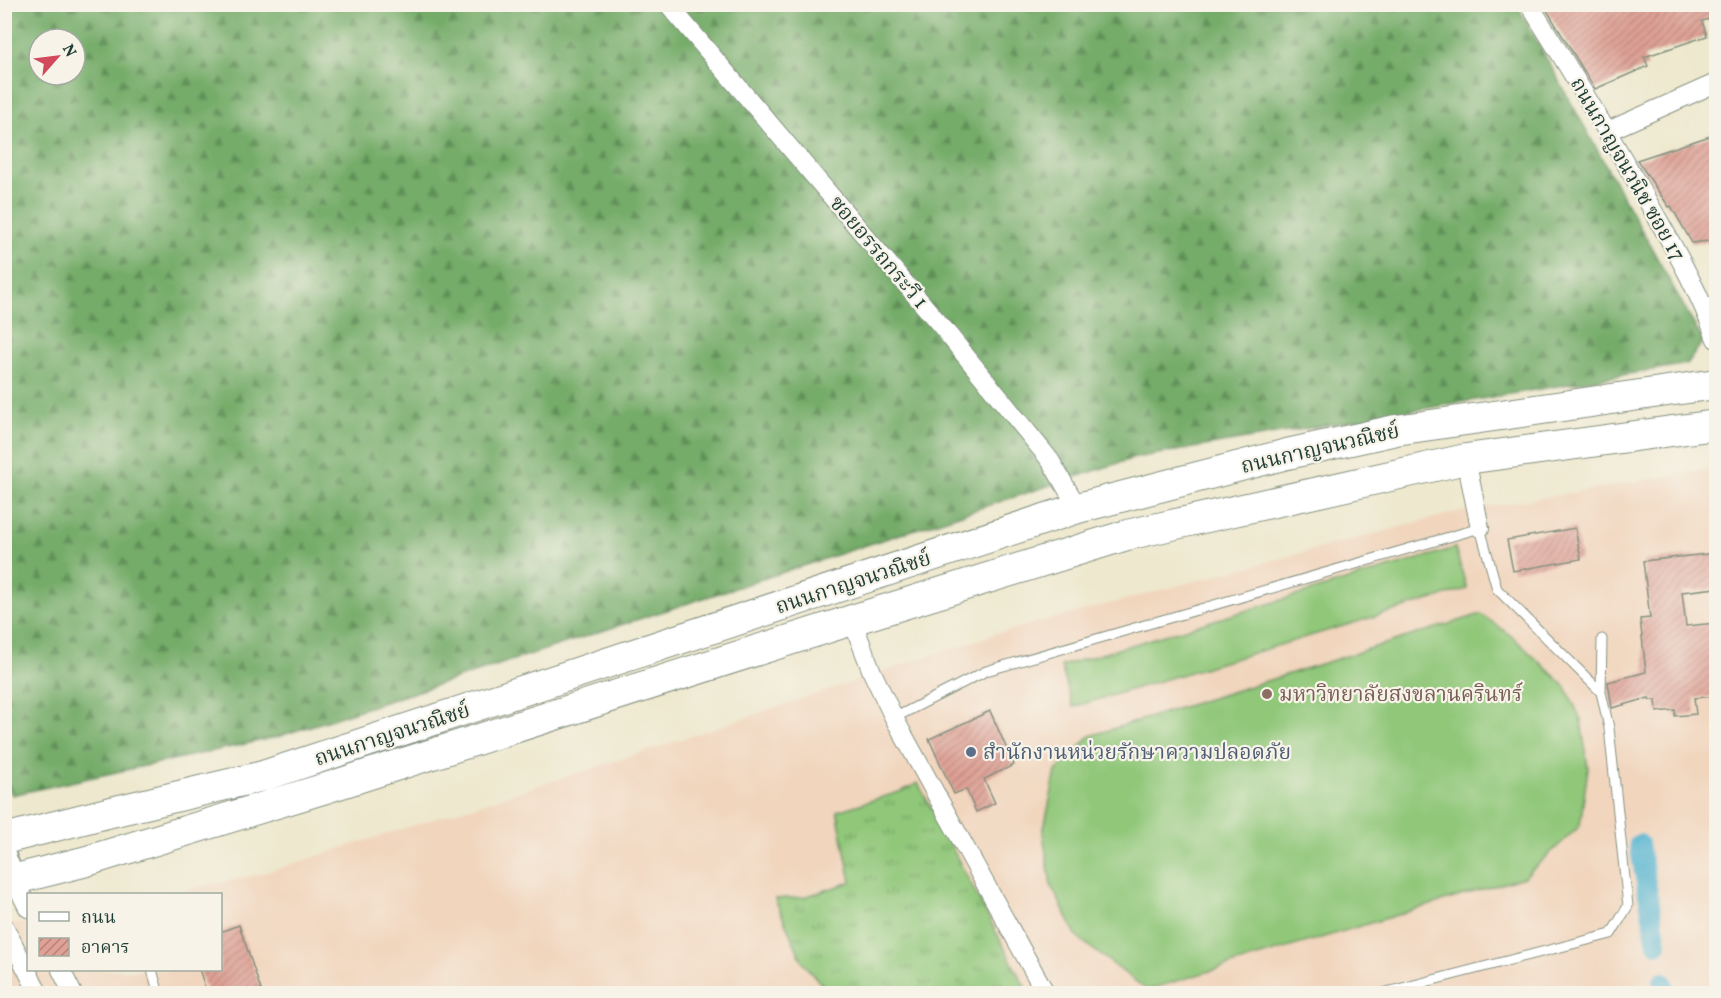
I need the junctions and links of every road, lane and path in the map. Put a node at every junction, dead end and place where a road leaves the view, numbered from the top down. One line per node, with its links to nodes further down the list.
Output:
1 (668, 4): 9 (street, ซอยอรรถกระวี 1)
2 (1530, 4): 4 (street, ถนนกาญจนวนิช ซอย 17)
3 (1716, 83): 4 (street)
4 (1608, 131): 5 (street, ถนนกาญจนวนิช ซอย 17)
5 (1716, 339)
6 (1716, 384): 9 (main road, ถนนกาญจนวณิชย์)
7 (1716, 425): 8 (main road, ถนนกาญจนวณิชย์)
8 (1466, 459): 10 (street); 12 (main road, ถนนกาญจนวณิชย์)
9 (1078, 508): 11 (main road, ถนนกาญจนวณิชย์)
10 (1480, 528): 14 (lane); 15 (lane)
11 (838, 587): 12 (main road); 16 (main road, ถนนกาญจนวณิชย์)
12 (852, 620): 15 (street); 17 (main road, ถนนกาญจนวณิชย์)
13 (1602, 639): 14 (lane)
14 (1601, 692): 24 (lane)
15 (894, 718): 28 (street)
16 (4, 839)
17 (8, 872): 18 (street)
18 (27, 906)
19 (4, 926): 20 (street)
20 (27, 970)
21 (28, 971): 25 (street)
22 (62, 971): 26 (street)
23 (153, 971): 27 (lane)
24 (1393, 992): 29 (lane)
25 (39, 993)
26 (73, 993)
27 (159, 993)
28 (1046, 993)
29 (1379, 993)

